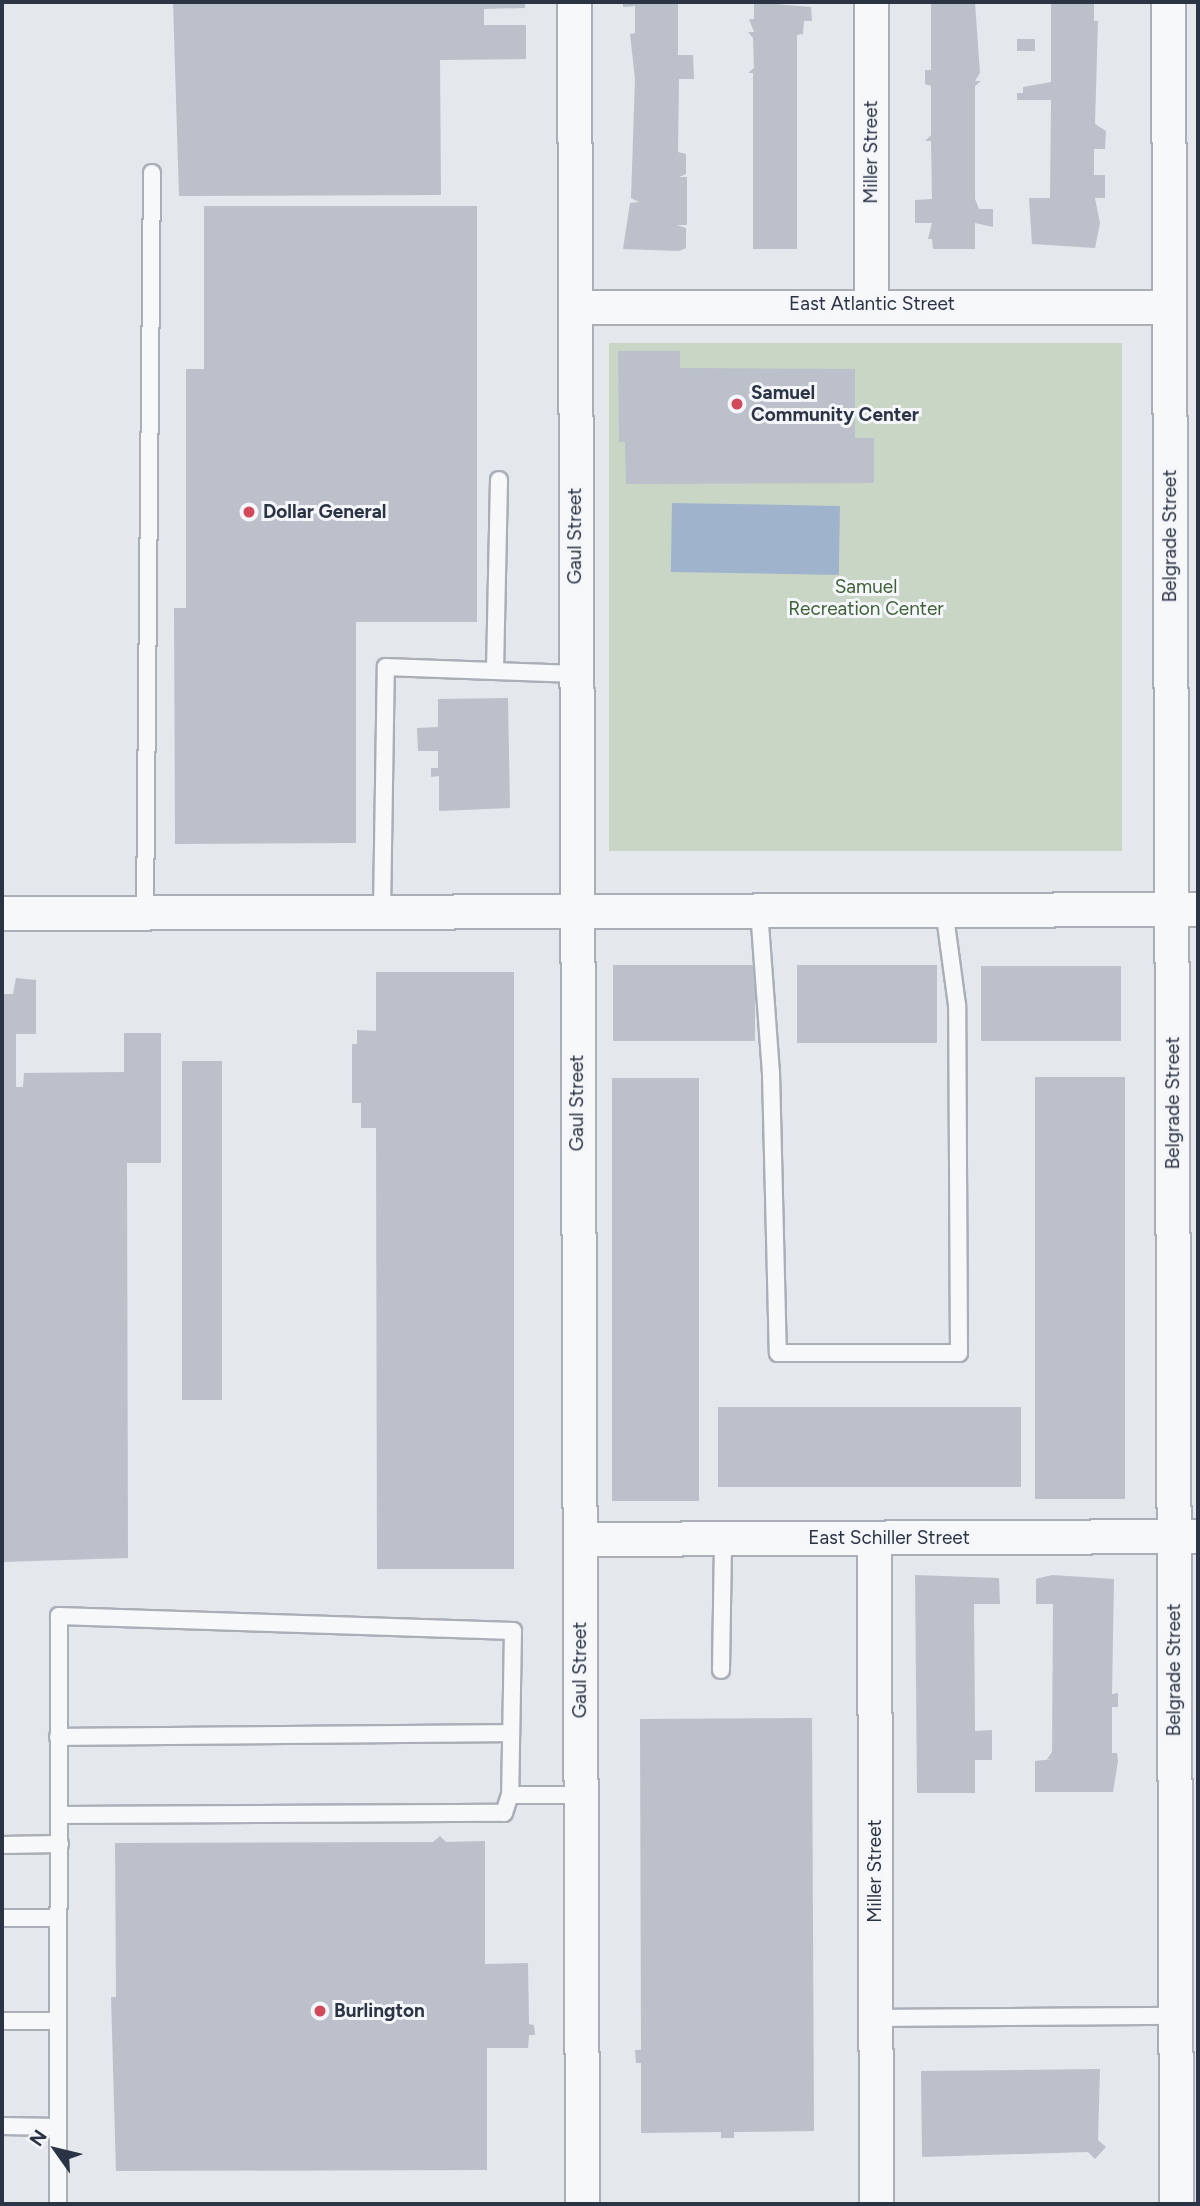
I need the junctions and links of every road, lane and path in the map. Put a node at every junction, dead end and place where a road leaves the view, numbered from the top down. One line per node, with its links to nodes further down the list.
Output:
1 (575, 2): 6 (street, Gaul Street)
2 (871, 2): 5 (street, Miller Street)
3 (1168, 2): 7 (street, Belgrade Street)
4 (152, 173): 16 (lane)
5 (872, 303): 6 (street, East Atlantic Street); 7 (street, East Atlantic Street)
6 (575, 307): 10 (street, Gaul Street)
7 (1168, 307): 12 (street, Belgrade Street)
8 (499, 480): 9 (lane)
9 (495, 671): 10 (lane); 14 (lane)
10 (575, 674): 15 (street, Gaul Street)
11 (943, 909): 12 (street); 13 (street); 13 (lane)
12 (1185, 909): 18 (street, Belgrade Street)
13 (759, 910): 15 (street)
14 (382, 911): 15 (street); 16 (street)
15 (575, 911): 19 (street, Gaul Street)
16 (145, 912): 17 (street)
17 (2, 913)
18 (1186, 1536): 21 (street, East Schiller Street); 32 (street, Belgrade Street)
19 (580, 1538): 20 (street, East Schiller Street); 26 (street, Gaul Street)
20 (723, 1539): 21 (street, East Schiller Street); 22 (lane)
21 (874, 1539): 33 (street, Miller Street)
22 (721, 1670)
23 (511, 1733): 24 (lane); 24 (lane); 25 (lane)
24 (58, 1737): 27 (lane)
25 (510, 1795): 26 (lane); 27 (lane)
26 (581, 1795): 39 (street, Gaul Street)
27 (60, 1815): 28 (lane)
28 (60, 1844): 29 (lane); 31 (lane)
29 (2, 1845)
30 (2, 1918): 31 (lane)
31 (58, 1918): 35 (lane)
32 (1175, 2016): 33 (lane); 41 (street, Belgrade Street)
33 (876, 2018): 40 (street, Miller Street)
34 (2, 2021): 35 (lane)
35 (58, 2021): 37 (lane)
36 (2, 2126): 37 (lane)
37 (58, 2126): 38 (lane)
38 (58, 2204)
39 (582, 2204)
40 (876, 2204)
41 (1176, 2204)

